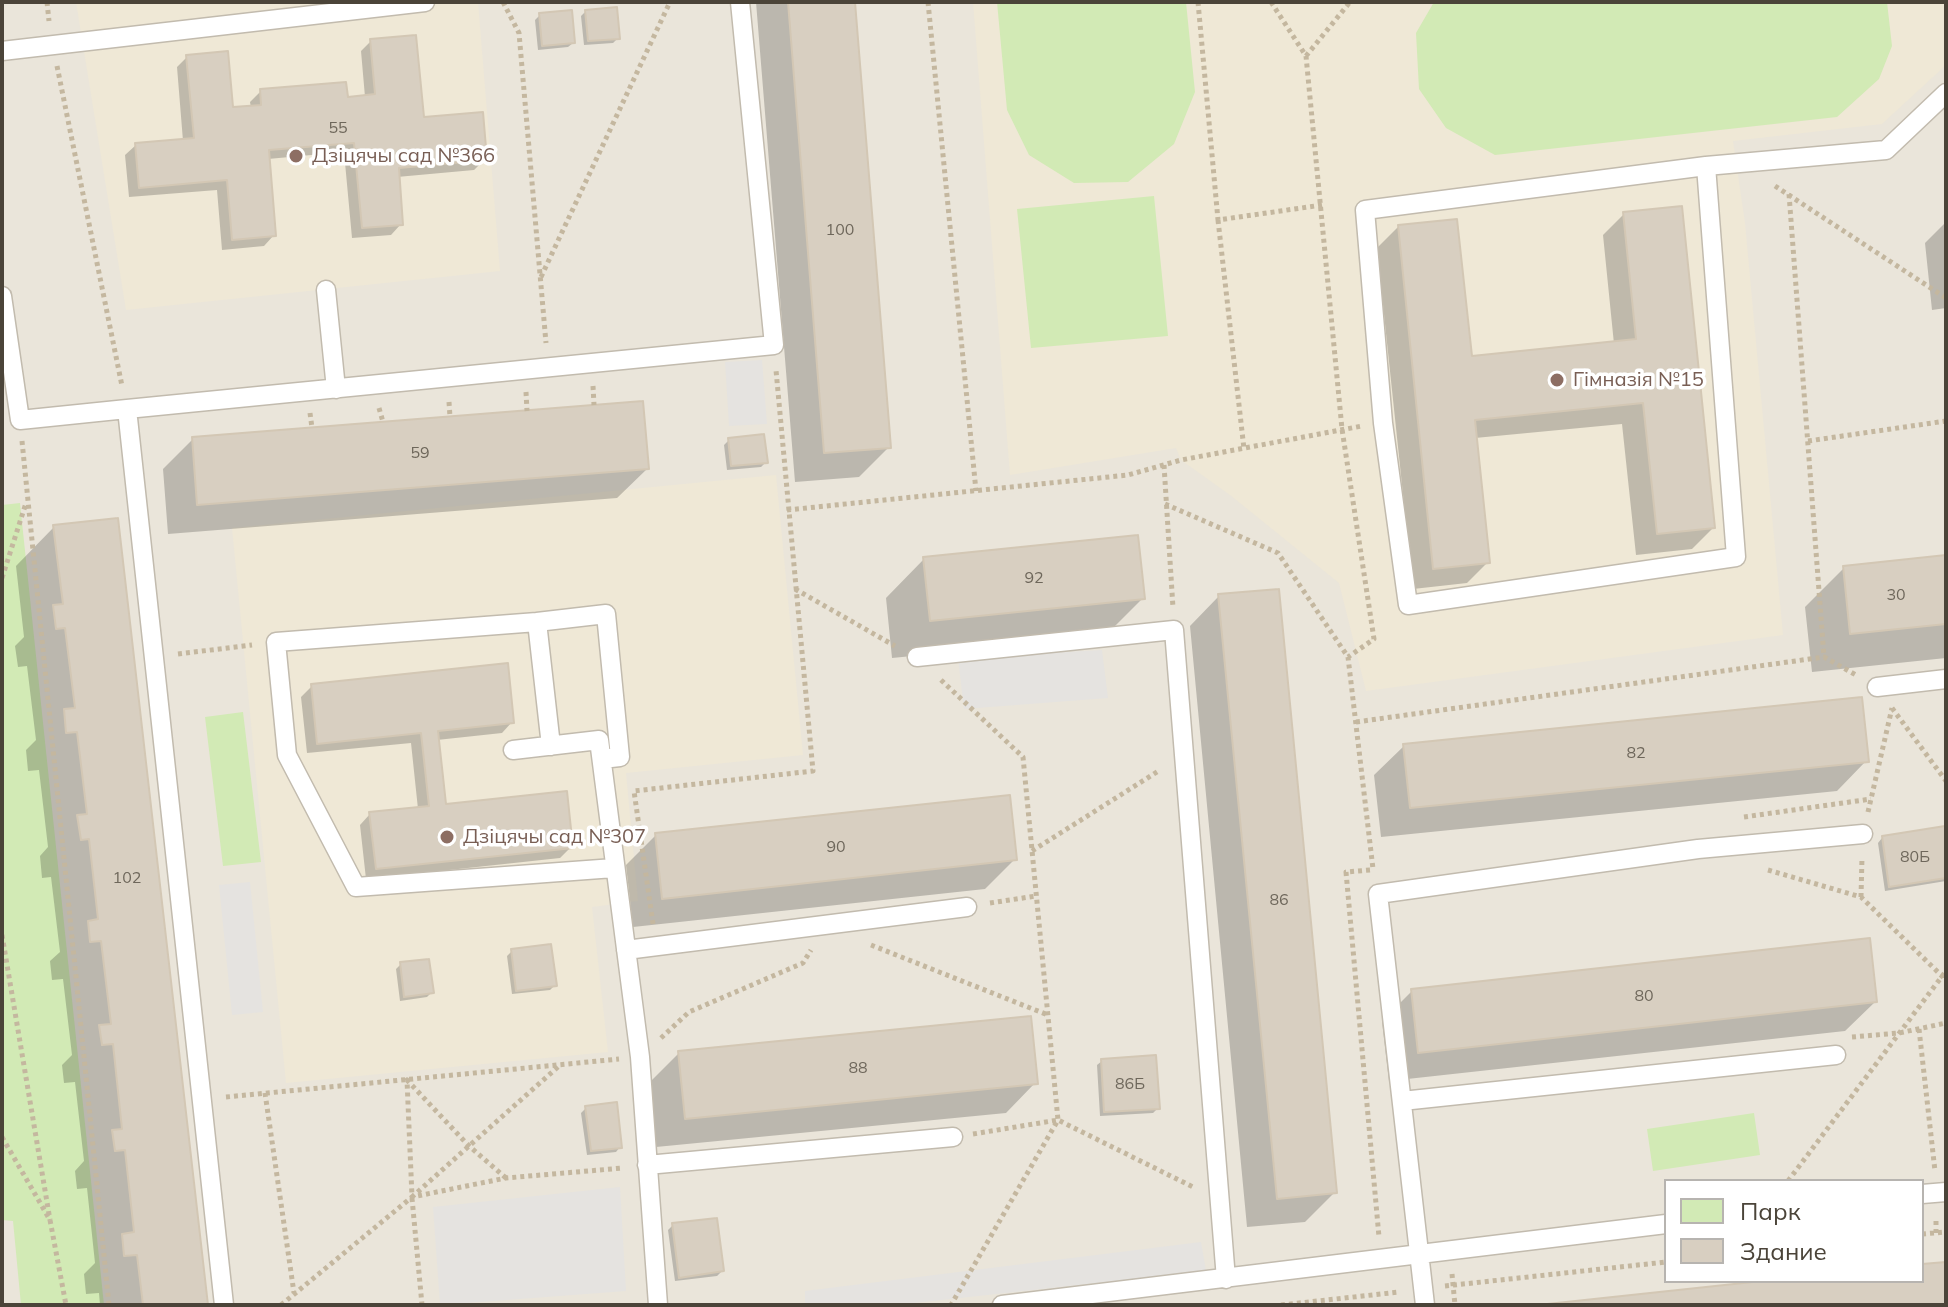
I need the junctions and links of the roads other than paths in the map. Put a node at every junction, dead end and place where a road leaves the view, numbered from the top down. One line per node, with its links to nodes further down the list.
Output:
1 (425, 2): 3 (lane)
2 (740, 2): 9 (lane)
3 (2, 51)
4 (1946, 93): 5 (lane)
5 (1706, 166): 5 (lane)
6 (326, 290): 9 (lane)
7 (2, 296): 8 (lane)
8 (7, 371): 10 (lane)
9 (336, 389): 10 (lane)
10 (127, 409): 30 (lane)
11 (537, 622): 15 (lane); 17 (lane); 19 (lane)
12 (917, 657): 28 (lane)
13 (1946, 679): 14 (lane)
14 (1877, 687)
15 (551, 746): 16 (lane); 17 (lane)
16 (513, 750)
17 (602, 759): 19 (lane)
18 (1863, 834): 23 (lane)
19 (614, 868): 21 (lane)
20 (967, 907): 21 (lane)
21 (626, 950): 25 (lane)
22 (1836, 1055): 23 (lane)
23 (1402, 1101): 27 (lane)
24 (953, 1137): 25 (lane)
25 (647, 1165): 31 (lane)
26 (1664, 1224): 27 (lane)
27 (1419, 1253): 28 (lane); 29 (lane)
28 (1226, 1279): 32 (lane)
29 (1424, 1297)
30 (224, 1305)
31 (658, 1305)
32 (1002, 1305)

